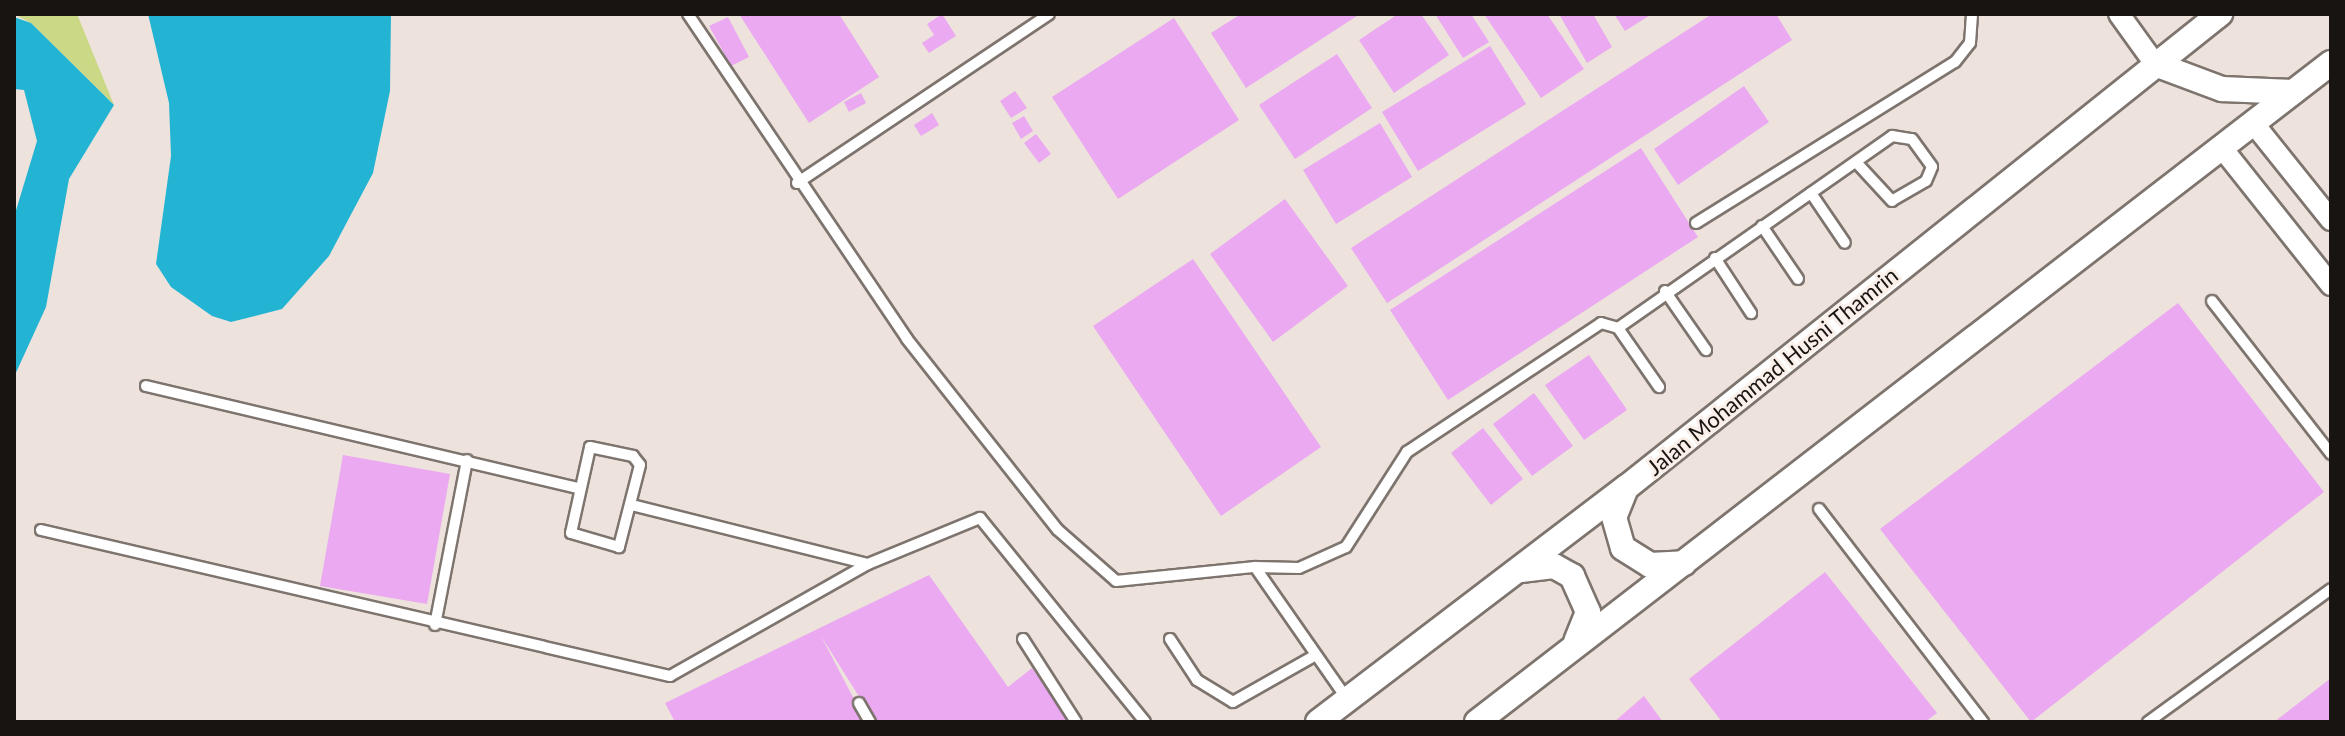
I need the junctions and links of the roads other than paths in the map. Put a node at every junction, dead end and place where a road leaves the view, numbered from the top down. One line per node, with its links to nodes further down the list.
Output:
1 (688, 14): 13 (lane)
2 (1049, 14): 13 (lane)
3 (1972, 14): 16 (lane)
4 (2119, 14): 7 (street)
5 (2218, 14): 7 (street, Jalan Mohammad Husni Thamrin)
6 (2331, 63): 9 (street)
7 (2155, 64): 8 (street, Jalan Mohammad Husni Thamrin); 9 (street)
8 (2125, 89): 10 (street); 31 (street, Jalan Mohammad Husni Thamrin)
9 (2293, 92): 10 (street)
10 (2254, 124): 11 (street); 15 (street)
11 (2222, 148): 21 (street); 36 (street)
12 (1856, 162): 12 (lane); 14 (lane)
13 (797, 183): 38 (lane)
14 (1811, 193): 17 (lane); 18 (lane)
15 (2331, 220)
16 (1696, 223)
17 (1762, 226): 19 (lane); 20 (lane)
18 (1845, 243)
19 (1715, 258): 22 (lane); 24 (lane)
20 (1798, 279)
21 (2331, 285)
22 (1665, 291): 25 (lane); 26 (lane)
23 (2212, 301): 29 (lane)
24 (1751, 313)
25 (1618, 328): 28 (lane); 38 (lane)
26 (1706, 350)
27 (146, 386): 30 (lane)
28 (1659, 387)
29 (2331, 454)
30 (467, 460): 32 (lane); 41 (lane)
31 (1627, 487): 36 (street); 39 (street, Jalan Mohammad Husni Thamrin)
32 (577, 488): 33 (lane); 33 (lane)
33 (632, 505): 37 (lane)
34 (1819, 509): 53 (lane)
35 (41, 530): 41 (lane)
36 (1686, 562): 44 (street)
37 (868, 564): 41 (lane); 50 (lane)
38 (1255, 567): 45 (lane)
39 (1515, 573): 44 (street); 46 (street, Jalan Mohammad Husni Thamrin)
40 (2331, 589): 54 (lane)
41 (435, 625)
42 (1023, 639): 49 (lane)
43 (1170, 639): 45 (lane)
44 (1571, 648): 52 (street)
45 (1314, 656): 46 (lane)
46 (1347, 699): 51 (street, Jalan Mohammad Husni Thamrin)
47 (859, 703): 48 (lane)
48 (870, 722)
49 (1076, 722)
50 (1145, 722)
51 (1318, 722)
52 (1477, 722)
53 (1983, 722)
54 (2148, 722)

